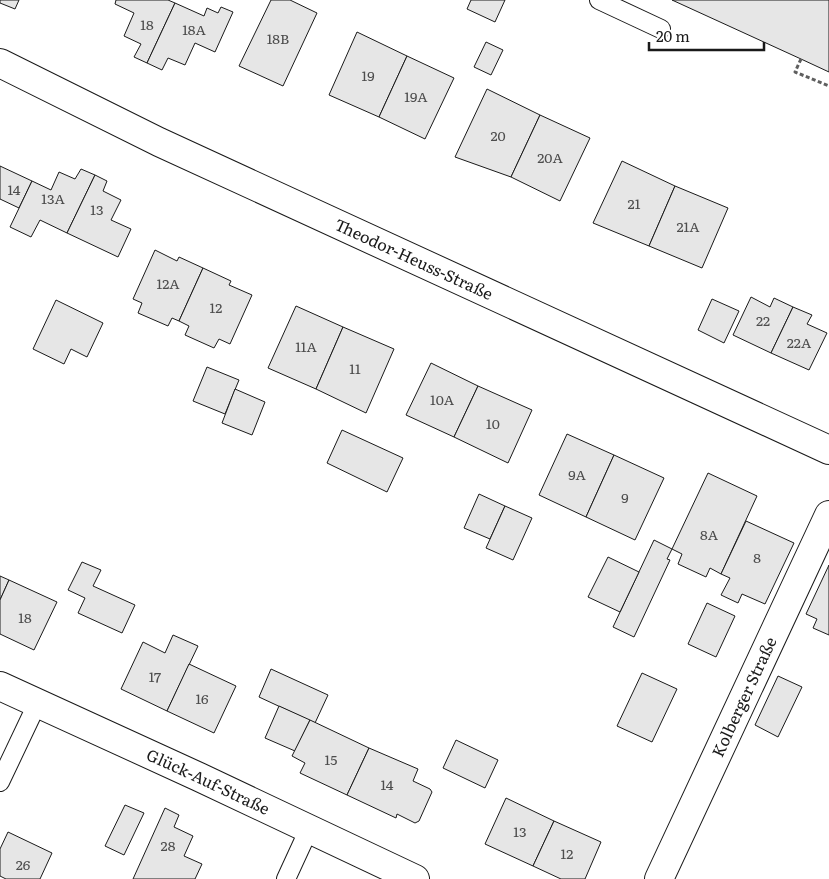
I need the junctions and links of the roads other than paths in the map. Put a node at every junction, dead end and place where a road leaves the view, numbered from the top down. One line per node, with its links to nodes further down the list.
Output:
1 (599, 0): 2 (lane)
2 (661, 29)
3 (0, 63): 4 (street, Theodor-Heuss-Straße)
4 (829, 450)
5 (829, 515): 12 (street, Kolberger Straße)
6 (0, 686): 7 (street, Glück-Auf-Straße)
7 (37, 704): 8 (lane); 9 (street, Glück-Auf-Straße)
8 (0, 782)
9 (309, 829): 10 (lane); 11 (street, Glück-Auf-Straße)
10 (286, 879)
11 (414, 879)
12 (659, 879)

